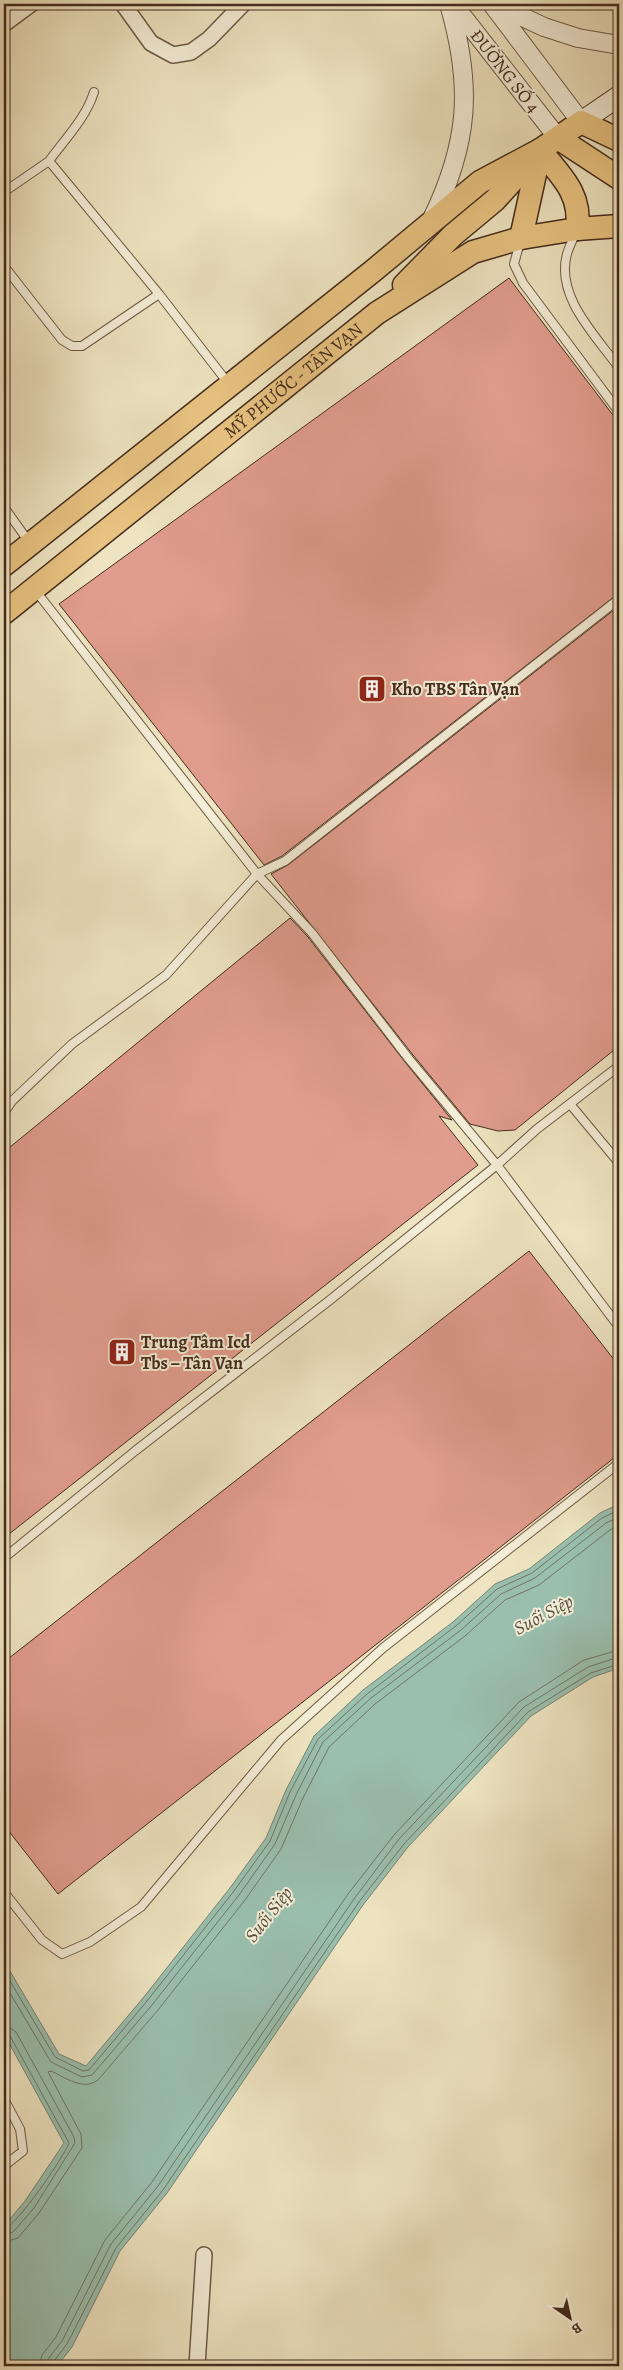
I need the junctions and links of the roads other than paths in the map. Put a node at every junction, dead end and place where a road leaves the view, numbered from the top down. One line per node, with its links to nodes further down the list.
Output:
1 (30, 4): 6 (street)
2 (123, 4): 3 (street)
3 (243, 4)
4 (451, 4): 12 (street, ĐƯỜNG SỐ 4); 16 (street)
5 (494, 4): 7 (street); 10 (street, ĐƯỜNG SỐ 4)
6 (4, 24)
7 (619, 45)
8 (94, 92): 13 (lane)
9 (619, 96): 10 (main road)
10 (580, 122): 11 (main road); 12 (main road, MỸ PHƯỚC - TÂN VẠN)
11 (619, 140)
12 (549, 144): 14 (main road); 16 (main road, MỸ PHƯỚC - TÂN VẠN); 18 (main road); 19 (main road); 22 (main road)
13 (49, 161): 15 (lane); 21 (lane)
14 (619, 178)
15 (4, 192)
16 (430, 222): 24 (main road, MỸ PHƯỚC - TÂN VẠN)
17 (619, 226): 18 (main road, MỸ PHƯỚC - TÂN VẠN)
18 (577, 229): 19 (main road, MỸ PHƯỚC - TÂN VẠN); 23 (lane)
19 (521, 238): 22 (main road, MỸ PHƯỚC - TÂN VẠN); 25 (lane)
20 (4, 266): 21 (lane)
21 (159, 294): 24 (lane)
22 (376, 313): 29 (main road, MỸ PHƯỚC - TÂN VẠN)
23 (619, 368)
24 (229, 385): 27 (main road, MỸ PHƯỚC - TÂN VẠN)
25 (619, 412)
26 (4, 508): 27 (lane)
27 (30, 543): 28 (main road, MỸ PHƯỚC - TÂN VẠN)
28 (4, 565)
29 (34, 588): 31 (main road, MỸ PHƯỚC - TÂN VẠN); 32 (lane)
30 (619, 599): 32 (lane)
31 (4, 613)
32 (257, 874): 35 (lane); 37 (lane)
33 (619, 1066): 34 (lane)
34 (570, 1104): 36 (lane); 37 (lane)
35 (4, 1113)
36 (619, 1163)
37 (497, 1165): 38 (lane); 40 (lane)
38 (619, 1327)
39 (619, 1463): 41 (lane)
40 (4, 1558)
41 (4, 1892)
42 (4, 2099): 43 (lane)
43 (4, 2166)
44 (204, 2255): 45 (street)
45 (198, 2366)

